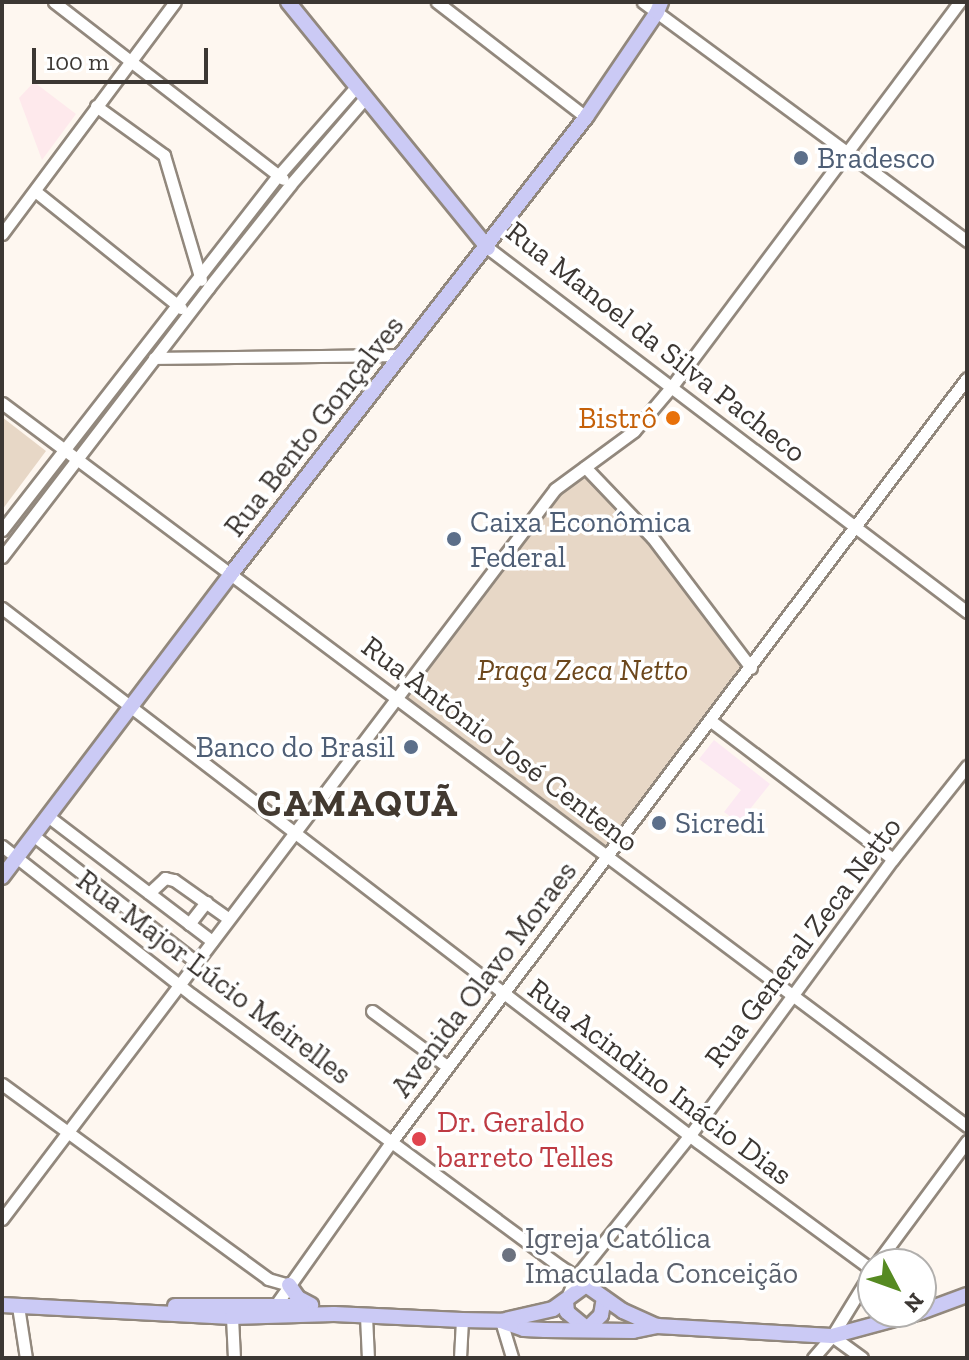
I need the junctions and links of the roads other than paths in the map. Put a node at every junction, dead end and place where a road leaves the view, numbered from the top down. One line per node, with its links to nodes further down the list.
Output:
1 (54, 2): 8 (street)
2 (175, 2): 8 (street)
3 (288, 2): 9 (main road, Rua Manoel da Silva Pacheco)
4 (437, 2): 11 (street)
5 (643, 2): 7 (street)
6 (960, 2): 12 (street)
7 (659, 7): 11 (main road, Rua Bento Gonçalves); 12 (street)
8 (132, 59): 10 (street); 13 (street)
9 (361, 92): 13 (street); 14 (street); 18 (main road, Rua Manoel da Silva Pacheco)
10 (96, 106): 15 (street); 19 (street)
11 (586, 117): 18 (main road, Rua Bento Gonçalves)
12 (845, 152): 17 (street); 26 (street)
13 (278, 176): 14 (street); 19 (street)
14 (290, 185): 20 (street)
15 (35, 191): 16 (street); 21 (street)
16 (2, 234)
17 (967, 241)
18 (488, 248): 23 (main road, Rua Bento Gonçalves); 26 (street, Rua Manoel da Silva Pacheco)
19 (198, 277): 20 (street); 21 (street)
20 (209, 287): 22 (street)
21 (176, 304): 22 (street); 28 (street)
22 (188, 314): 24 (street)
23 (401, 355): 24 (street); 34 (main road, Rua Bento Gonçalves)
24 (154, 358): 29 (street)
25 (967, 378): 31 (street, Avenida Olavo Moraes)
26 (673, 385): 30 (street); 31 (street, Rua Manoel da Silva Pacheco)
27 (2, 403): 28 (street, Rua Antônio José Centeno)
28 (65, 448): 29 (street, Rua Antônio José Centeno); 32 (street)
29 (78, 457): 33 (street); 34 (street, Rua Antônio José Centeno)
30 (585, 467): 37 (street); 38 (street)
31 (855, 529): 36 (street, Rua Manoel da Silva Pacheco); 37 (street, Avenida Olavo Moraes)
32 (2, 530)
33 (2, 557)
34 (231, 574): 38 (street, Rua Antônio José Centeno); 39 (main road, Rua Bento Gonçalves)
35 (2, 608): 39 (street, Rua Acindino Inácio Dias)
36 (967, 612)
37 (751, 668): 40 (street, Avenida Olavo Moraes)
38 (395, 696): 43 (street); 46 (street, Rua Antônio José Centeno)
39 (132, 706): 42 (main road, Rua Bento Gonçalves); 43 (street, Rua Acindino Inácio Dias)
40 (711, 721): 46 (street, Avenida Olavo Moraes); 48 (street)
41 (967, 766): 48 (street, Rua General Zeca Netto)
42 (49, 817): 44 (main road, Rua Bento Gonçalves); 50 (street)
43 (294, 832): 52 (street); 57 (street, Rua Acindino Inácio Dias)
44 (34, 836): 47 (main road, Rua Bento Gonçalves); 55 (street)
45 (2, 846): 47 (street, Rua Major Lúcio Meirelles)
46 (608, 854): 57 (street, Avenida Olavo Moraes); 58 (street, Rua Antônio José Centeno)
47 (17, 858): 49 (main road, Rua Bento Gonçalves); 56 (street, Rua Major Lúcio Meirelles)
48 (893, 859): 58 (street, Rua General Zeca Netto)
49 (2, 877)
50 (149, 893): 51 (street); 53 (street)
51 (206, 902): 52 (street); 53 (street)
52 (229, 919): 54 (street)
53 (189, 924): 54 (street)
54 (212, 941): 55 (street)
55 (196, 962): 56 (street)
56 (179, 985): 63 (street); 65 (street, Rua Major Lúcio Meirelles)
57 (503, 993): 60 (street, Avenida Olavo Moraes); 64 (street, Rua Acindino Inácio Dias)
58 (791, 995): 62 (street, Rua Antônio José Centeno); 64 (street, Rua General Zeca Netto)
59 (372, 1011): 60 (street)
60 (448, 1067): 65 (street, Avenida Olavo Moraes)
61 (2, 1084): 63 (street)
62 (967, 1126)
63 (65, 1133): 67 (street); 71 (street)
64 (690, 1135): 69 (street, Rua Acindino Inácio Dias); 70 (street, Rua General Zeca Netto)
65 (392, 1141): 70 (street, Rua Major Lúcio Meirelles); 71 (street, Avenida Olavo Moraes)
66 (967, 1141): 68 (street)
67 (2, 1219)
68 (889, 1248)
69 (857, 1256)
70 (575, 1278): 72 (street, Rua Major Lúcio Meirelles); 76 (street, Rua General Zeca Netto)
71 (289, 1285): 79 (street, Avenida Olavo Moraes); 80 (main road)
72 (591, 1286): 75 (main road); 76 (main road)
73 (967, 1295): 81 (main road)
74 (857, 1296): 91 (street)
75 (604, 1298): 88 (main road); 90 (main road)
76 (566, 1301): 87 (main road); 90 (main road)
77 (2, 1305): 78 (main road)
78 (18, 1306): 82 (main road); 92 (street)
79 (275, 1306): 80 (main road); 82 (main road); 85 (main road)
80 (315, 1306): 83 (main road)
81 (937, 1306)
82 (150, 1310): 85 (main road)
83 (334, 1314): 84 (main road); 85 (main road)
84 (366, 1316): 86 (main road); 94 (street)
85 (232, 1317): 93 (street)
86 (462, 1320): 87 (main road); 95 (street)
87 (501, 1321): 90 (main road); 96 (street)
88 (657, 1326): 90 (main road); 91 (main road)
89 (862, 1328): 91 (main road)
90 (587, 1329)
91 (832, 1336): 97 (street); 98 (street)
92 (26, 1358)
93 (234, 1358)
94 (368, 1358)
95 (460, 1358)
96 (512, 1358)
97 (813, 1358)
98 (862, 1358)

